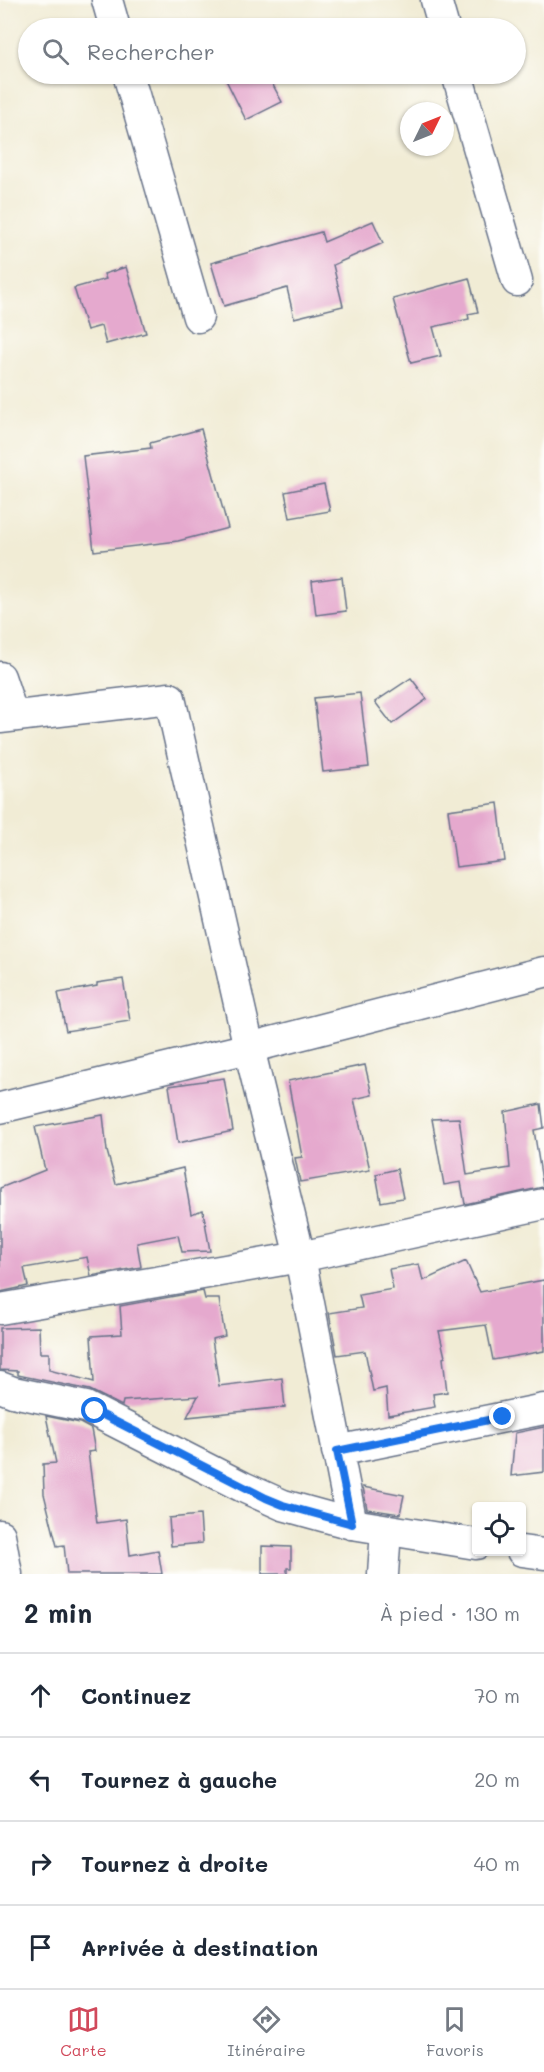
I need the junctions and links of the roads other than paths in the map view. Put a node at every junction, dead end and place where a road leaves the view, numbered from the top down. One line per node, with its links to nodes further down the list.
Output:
1 (107, 0): 3 (street)
2 (436, 0): 4 (street)
3 (112, 18)
4 (441, 18)
5 (131, 84): 8 (street)
6 (460, 84): 7 (street)
7 (517, 281)
8 (198, 317)
9 (0, 677): 10 (street)
10 (7, 717): 12 (street)
11 (544, 972): 12 (street)
12 (249, 1048): 13 (street); 15 (street)
13 (0, 1108)
14 (544, 1204): 15 (street)
15 (300, 1257): 16 (street); 19 (street)
16 (0, 1310)
17 (0, 1387): 20 (street)
18 (544, 1409): 19 (street)
19 (337, 1451): 20 (street)
20 (352, 1524): 21 (street)
21 (386, 1530): 23 (street); 27 (street)
22 (0, 1535): 26 (street)
23 (472, 1543)
24 (526, 1552): 25 (street)
25 (544, 1554)
26 (7, 1574)
27 (383, 1574)

